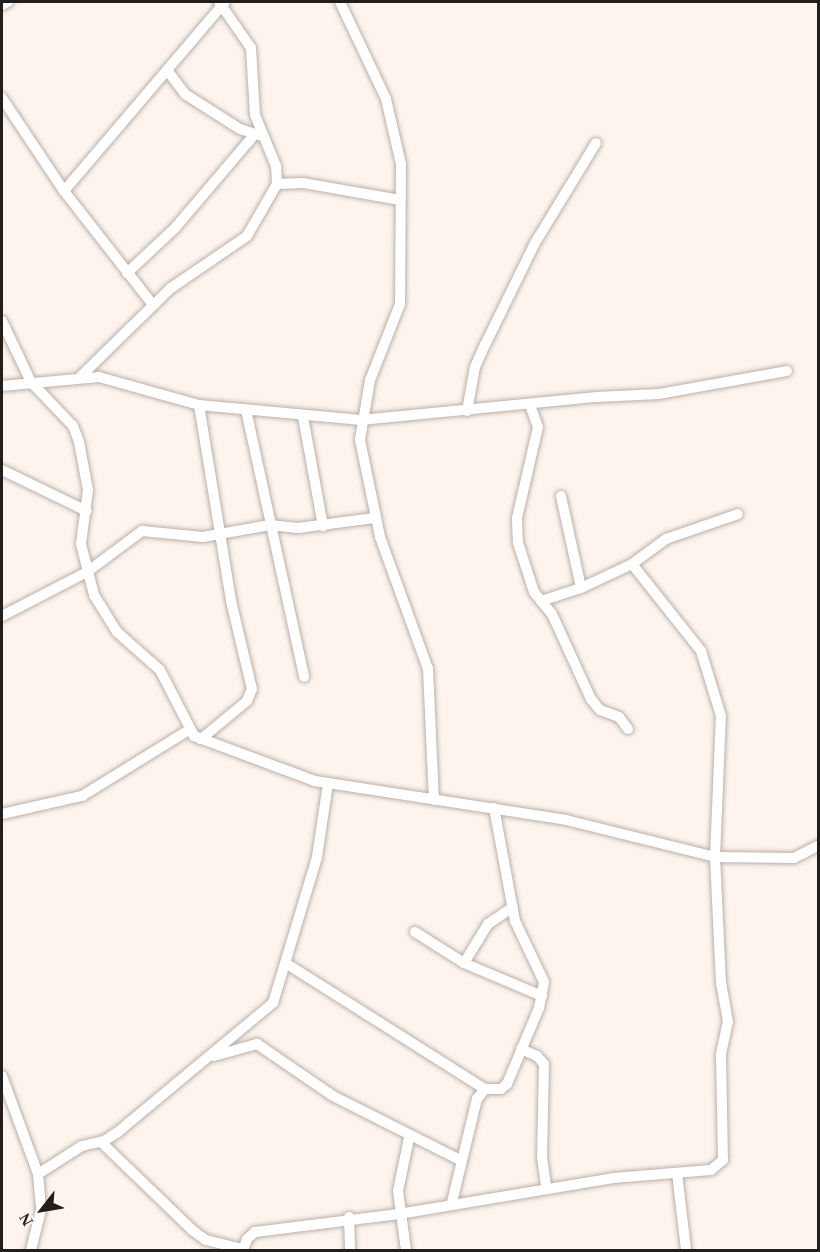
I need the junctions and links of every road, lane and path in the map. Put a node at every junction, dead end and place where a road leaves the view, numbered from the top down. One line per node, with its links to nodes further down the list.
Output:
1 (8, 2): 4 (street)
2 (340, 2): 11 (street)
3 (222, 3): 5 (street); 7 (street)
4 (2, 6)
5 (167, 70): 7 (street); 10 (street)
6 (2, 98): 10 (street)
7 (259, 135): 9 (street); 12 (street)
8 (596, 143): 22 (street)
9 (277, 184): 11 (street); 13 (street)
10 (64, 191): 12 (street)
11 (400, 200): 24 (street)
12 (127, 273): 13 (street)
13 (153, 305): 16 (street)
14 (2, 321): 17 (street)
15 (788, 371): 20 (street)
16 (80, 377): 17 (street); 19 (street)
17 (31, 382): 18 (street); 27 (street)
18 (2, 386)
19 (199, 405): 21 (street); 32 (street)
20 (530, 405): 22 (street); 36 (street)
21 (246, 410): 23 (street); 30 (street)
22 (467, 411): 24 (street)
23 (303, 417): 24 (street); 31 (street)
24 (361, 420): 29 (street)
25 (2, 470): 27 (street)
26 (561, 496): 35 (street)
27 (87, 511): 34 (street)
28 (738, 514): 33 (street)
29 (374, 518): 31 (street); 43 (street)
30 (270, 525): 31 (street); 32 (street); 38 (street)
31 (323, 526)
32 (220, 535): 34 (street); 41 (street)
33 (632, 564): 35 (street); 47 (street)
34 (87, 572): 37 (street); 40 (street)
35 (581, 588): 36 (street)
36 (541, 601): 39 (street)
37 (2, 616)
38 (304, 677)
39 (628, 729)
40 (189, 730): 41 (street); 45 (street)
41 (201, 740): 42 (street)
42 (328, 783): 43 (street); 51 (street)
43 (434, 800): 44 (street)
44 (494, 808): 47 (street); 48 (street)
45 (2, 814)
46 (819, 846): 47 (street)
47 (715, 857): 60 (street)
48 (513, 907): 50 (street); 52 (street)
49 (415, 932): 50 (street)
50 (464, 963): 52 (street)
51 (287, 964): 54 (street); 56 (street)
52 (542, 996): 53 (street)
53 (521, 1049): 56 (street); 62 (street)
54 (214, 1056): 57 (street); 58 (street)
55 (2, 1076): 61 (street)
56 (485, 1089): 59 (street)
57 (409, 1138): 59 (street); 64 (street)
58 (101, 1142): 61 (street); 66 (street)
59 (462, 1161): 63 (street)
60 (677, 1173): 62 (street); 70 (street)
61 (38, 1174): 67 (street)
62 (546, 1187): 63 (street)
63 (452, 1202): 64 (street)
64 (399, 1214): 65 (street); 69 (street)
65 (350, 1217): 66 (street); 68 (street)
66 (243, 1250)
67 (31, 1251)
68 (350, 1251)
69 (406, 1251)
70 (686, 1251)

